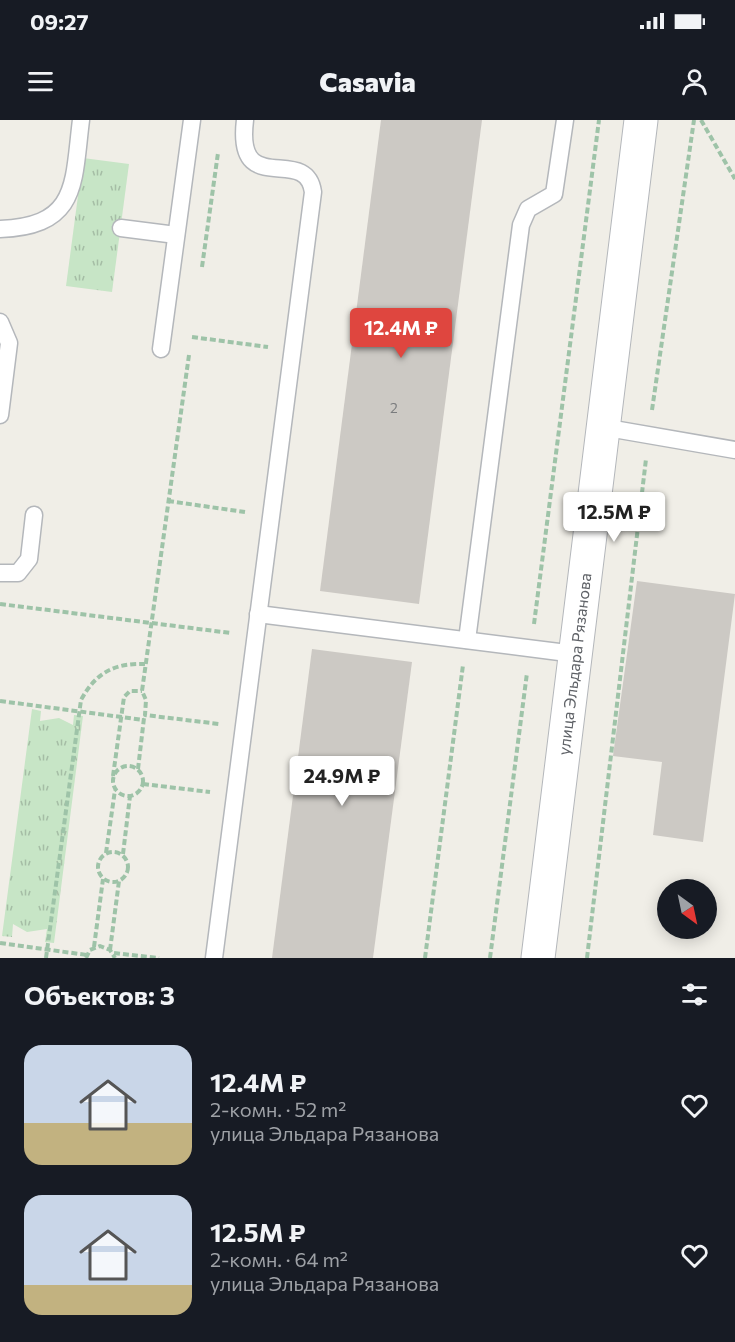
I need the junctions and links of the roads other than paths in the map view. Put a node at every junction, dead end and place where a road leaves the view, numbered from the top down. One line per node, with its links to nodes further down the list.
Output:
1 (81, 120): 7 (lane)
2 (192, 120): 8 (lane)
3 (245, 120): 16 (lane)
4 (566, 120): 17 (lane)
5 (641, 120): 12 (street, улица Эльдара Рязанова)
6 (121, 228): 8 (lane)
7 (0, 229)
8 (176, 235): 10 (lane)
9 (0, 322): 11 (lane)
10 (161, 349)
11 (0, 415)
12 (602, 427): 13 (lane); 18 (street, улица Эльдара Рязанова)
13 (735, 450)
14 (34, 515): 15 (lane)
15 (0, 573)
16 (258, 614): 17 (lane); 19 (lane)
17 (467, 640): 18 (lane)
18 (575, 654): 20 (street, улица Эльдара Рязанова)
19 (214, 958)
20 (538, 958)

